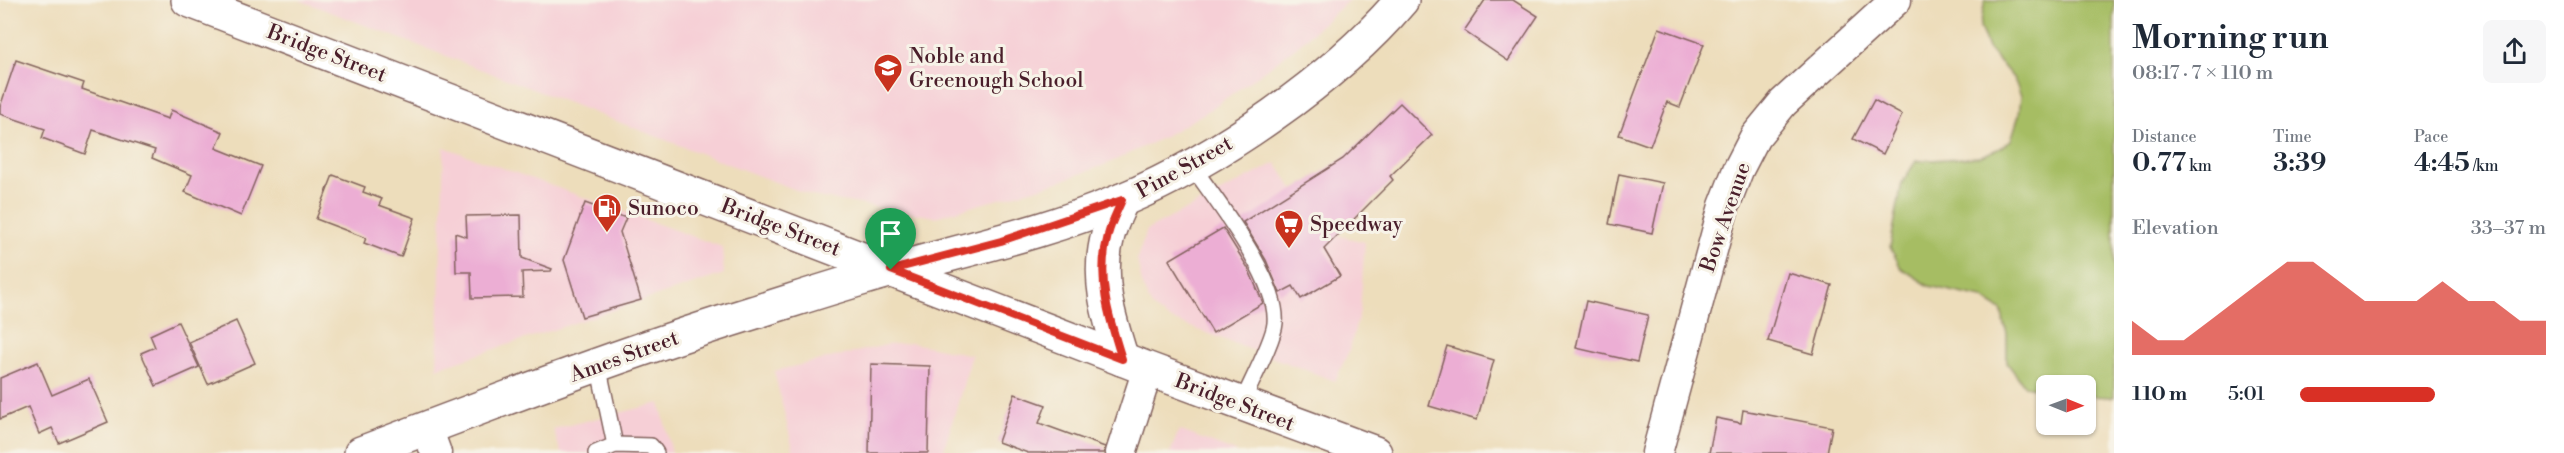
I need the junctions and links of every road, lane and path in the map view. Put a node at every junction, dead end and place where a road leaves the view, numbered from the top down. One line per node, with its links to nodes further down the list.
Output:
1 (188, 0): 6 (main road, Bridge Street)
2 (1402, 0): 4 (main road, Pine Street)
3 (1896, 0): 17 (street, Bow Avenue)
4 (1192, 166): 5 (main road, Pine Street); 9 (lane)
5 (1122, 200): 6 (main road, Pine Street); 7 (main road)
6 (891, 270): 7 (main road, Bridge Street); 8 (main road, Ames Street)
7 (1135, 364): 9 (main road, Bridge Street); 15 (street)
8 (598, 365): 10 (main road, Ames Street); 11 (lane)
9 (1241, 405): 16 (main road, Bridge Street)
10 (432, 440): 12 (main road, Ames Street)
11 (615, 445): 13 (lane); 14 (lane)
12 (361, 453)
13 (597, 453)
14 (657, 453)
15 (1121, 453)
16 (1375, 453)
17 (1657, 453)

